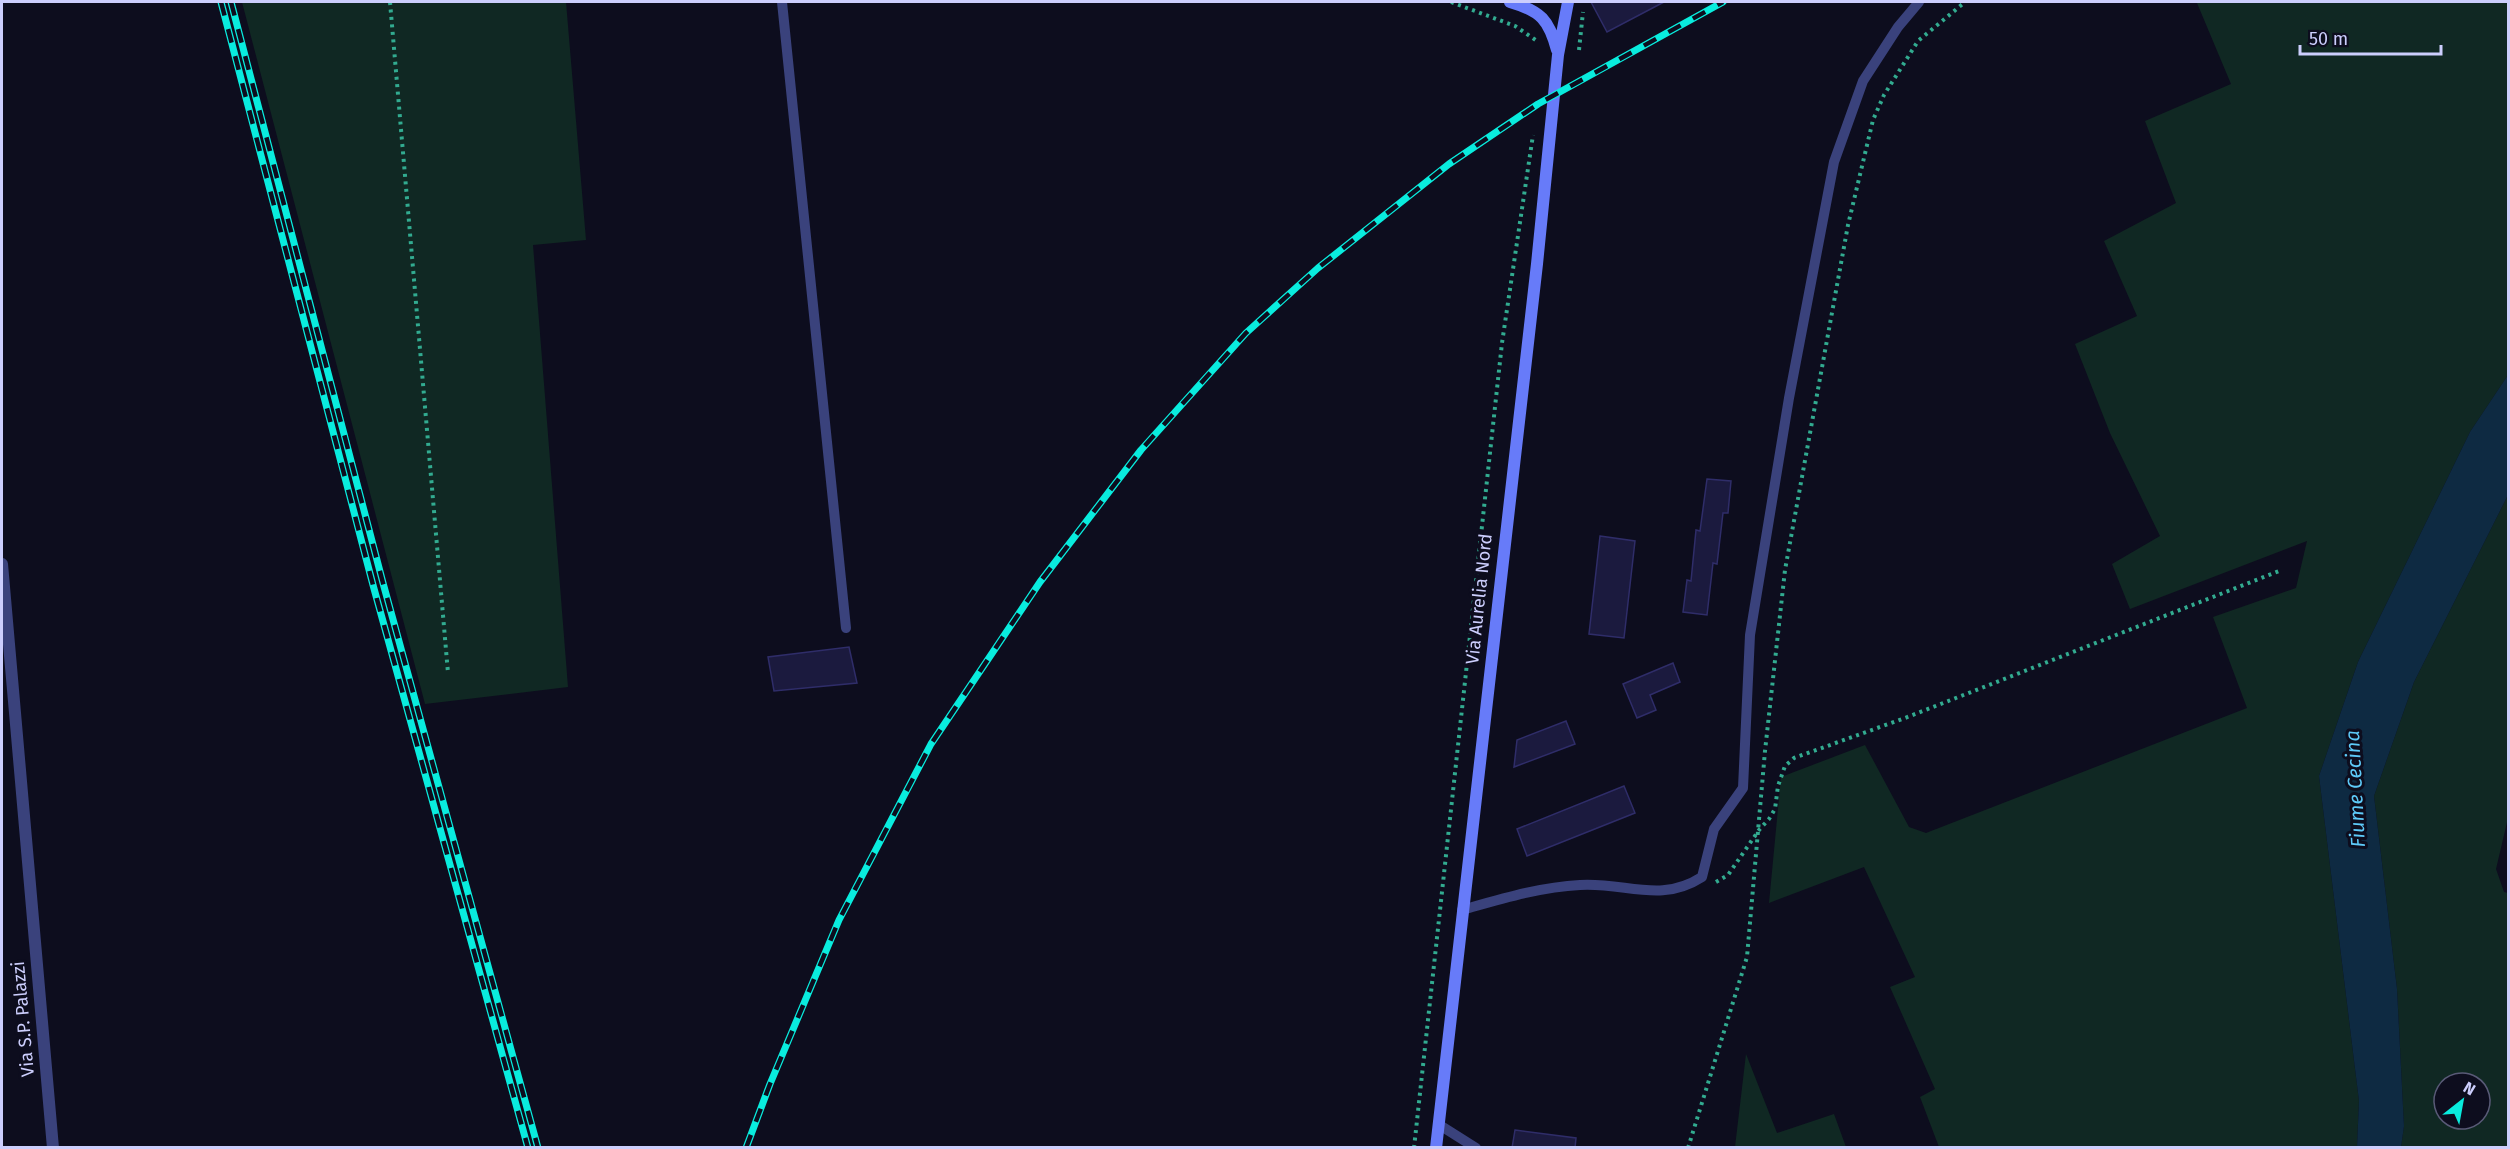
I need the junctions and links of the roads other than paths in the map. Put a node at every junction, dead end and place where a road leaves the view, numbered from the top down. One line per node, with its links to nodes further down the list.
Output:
1 (782, 2): 7 (lane)
2 (1510, 2): 5 (main road)
3 (1568, 2): 5 (main road, Via Aurelia Nord)
4 (1919, 2): 8 (lane)
5 (1558, 54): 8 (main road, Via Aurelia Nord)
6 (2, 564): 10 (street, Via S.P. Palazzi)
7 (846, 628)
8 (1462, 910): 9 (main road, Via Aurelia Nord)
9 (1438, 1124): 11 (main road, Via Aurelia Nord); 12 (lane)
10 (52, 1148)
11 (1436, 1148)
12 (1476, 1148)

